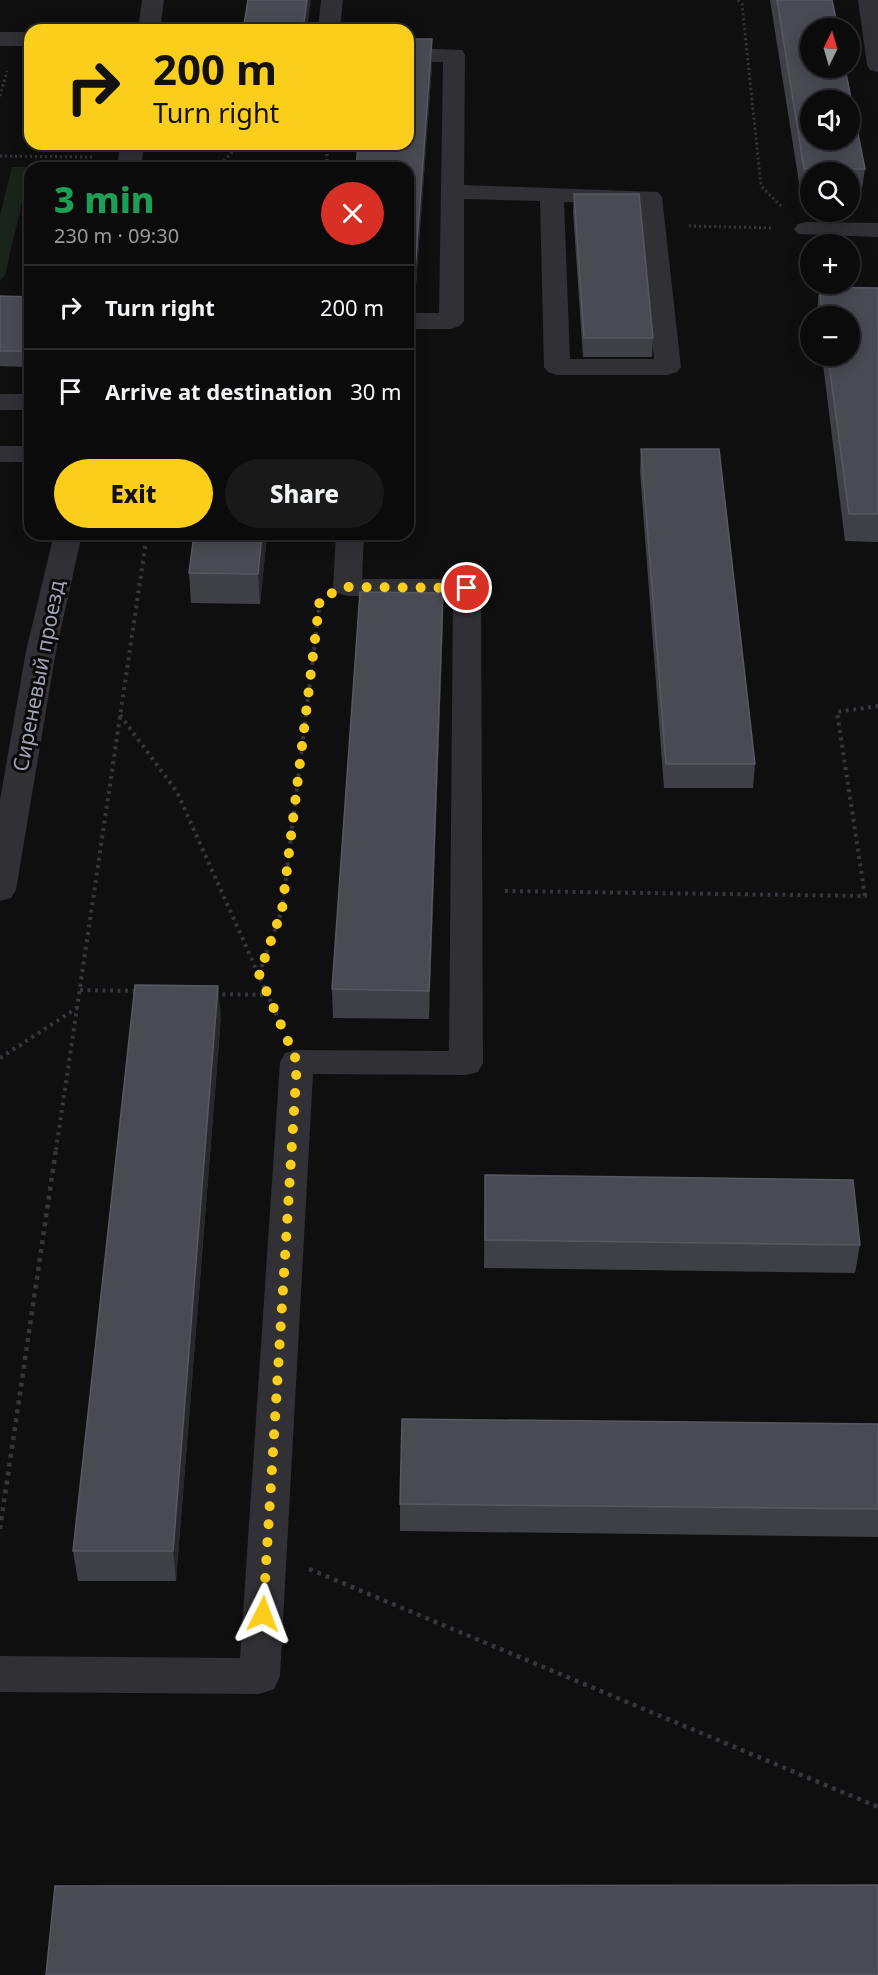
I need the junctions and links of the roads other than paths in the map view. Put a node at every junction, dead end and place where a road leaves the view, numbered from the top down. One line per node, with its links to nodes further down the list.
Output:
1 (153, 0): 4 (street)
2 (332, 0): 5 (street)
3 (870, 0): 9 (street)
4 (150, 24)
5 (330, 24)
6 (0, 39): 7 (street)
7 (24, 39)
8 (414, 55): 10 (street)
9 (878, 65)
10 (453, 192): 11 (street); 14 (street)
11 (552, 195): 11 (street)
12 (806, 230): 13 (street)
13 (878, 230)
14 (414, 321)
15 (0, 402): 16 (street)
16 (24, 402)
17 (0, 454): 18 (street)
18 (24, 454)
19 (67, 540): 21 (street, Сиреневый проезд)
20 (350, 540): 22 (street)
21 (0, 890)
22 (0, 1674)

